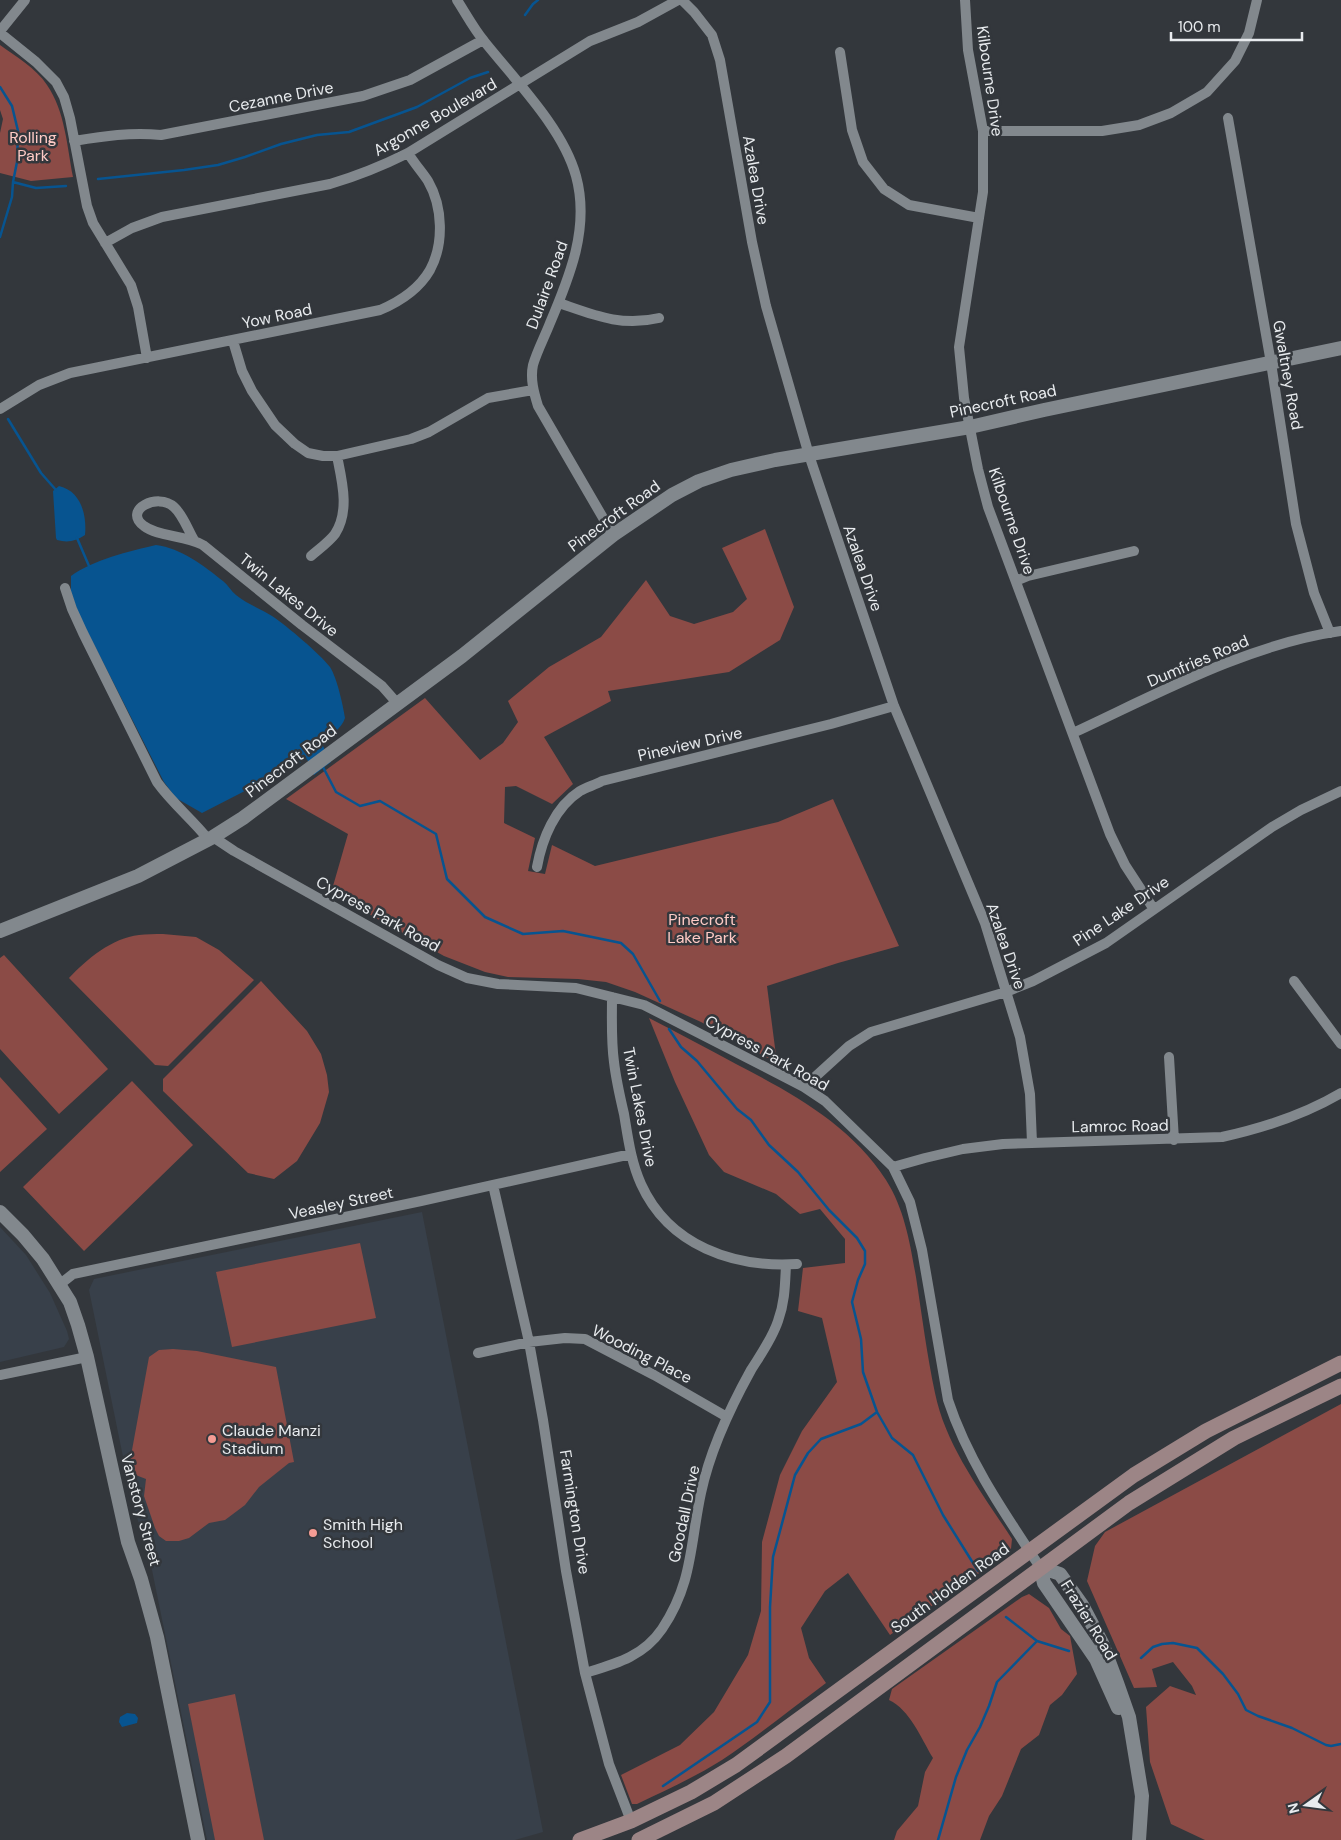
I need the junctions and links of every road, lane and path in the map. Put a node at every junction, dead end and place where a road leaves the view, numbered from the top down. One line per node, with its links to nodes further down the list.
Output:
1 (25, 0): 6 (street)
2 (457, 0): 7 (street, Dulaire Road)
3 (680, 0): 9 (street, Argonne Boulevard); 25 (street, Azalea Drive)
4 (965, 0): 11 (street, Kilbourne Drive)
5 (1257, 0): 11 (street)
6 (0, 32): 12 (street)
7 (483, 40): 9 (street, Dulaire Road); 12 (street, Cezanne Drive)
8 (840, 52): 14 (street)
9 (519, 85): 13 (street, Argonne Boulevard); 16 (street, Dulaire Road)
10 (1228, 118): 21 (street, Gwaltney Road)
11 (983, 131): 14 (street, Kilbourne Drive)
12 (74, 141): 15 (street)
13 (408, 154): 15 (street, Argonne Boulevard); 18 (street, Yow Road)
14 (979, 218): 24 (street, Kilbourne Drive)
15 (105, 242): 20 (street)
16 (559, 303): 17 (street); 22 (street, Dulaire Road)
17 (659, 318)
18 (233, 341): 20 (street, Yow Road); 26 (street)
19 (1341, 348): 21 (street, Pinecroft Road)
20 (147, 358): 23 (street, Yow Road)
21 (1271, 363): 24 (street, Pinecroft Road); 34 (street, Gwaltney Road)
22 (533, 390): 26 (street); 27 (street, Dulaire Road)
23 (0, 408)
24 (970, 427): 25 (street, Pinecroft Road); 31 (street, Kilbourne Drive)
25 (809, 455): 27 (street, Pinecroft Road); 36 (street, Azalea Drive)
26 (337, 456): 30 (street)
27 (613, 535): 35 (street, Pinecroft Road)
28 (194, 540): 28 (street, Twin Lakes Drive); 35 (street, Twin Lakes Drive)
29 (1134, 551): 31 (street)
30 (311, 556)
31 (1016, 581): 37 (street, Kilbourne Drive)
32 (65, 588): 39 (street)
33 (1341, 631): 34 (street, Dumfries Road)
34 (1330, 633): 37 (street, Dumfries Road)
35 (397, 703): 39 (street, Pinecroft Road)
36 (894, 706): 40 (street, Pineview Drive); 44 (street, Azalea Drive)
37 (1073, 733): 41 (street, Kilbourne Drive)
38 (1341, 791): 41 (street, Pine Lake Drive)
39 (211, 838): 42 (street, Pinecroft Road); 45 (street, Cypress Park Road)
40 (536, 868)
41 (1153, 908): 44 (street, Pine Lake Drive)
42 (0, 932)
43 (1294, 981): 46 (street)
44 (1006, 992): 48 (street, Pine Lake Drive); 51 (street, Azalea Drive)
45 (612, 997): 48 (street, Cypress Park Road); 52 (street, Twin Lakes Drive)
46 (1341, 1044)
47 (1169, 1058): 50 (street)
48 (804, 1087): 53 (street, Cypress Park Road)
49 (1341, 1093): 50 (street, Lamroc Road)
50 (1174, 1140): 51 (street, Lamroc Road)
51 (1032, 1143): 53 (street, Lamroc Road)
52 (631, 1154): 54 (street, Veasley Street); 57 (street, Twin Lakes Drive)
53 (893, 1167): 66 (street, Cypress Park Road)
54 (493, 1185): 58 (street, Veasley Street); 59 (street, Farmington Drive)
55 (0, 1212): 58 (street, Vanstory Street)
56 (797, 1264): 57 (street, Twin Lakes Drive)
57 (786, 1265): 65 (street, Goodall Drive)
58 (59, 1285): 61 (street, Vanstory Street)
59 (529, 1342): 60 (street, Wooding Place); 65 (street, Wooding Place); 68 (street, Farmington Drive)
60 (478, 1353)
61 (87, 1357): 63 (street); 71 (street, Vanstory Street)
62 (1341, 1363): 66 (main road, South Holden Road)
63 (0, 1375)
64 (1341, 1386): 67 (main road)
65 (727, 1417): 68 (street, Goodall Drive)
66 (1030, 1552): 67 (street, Cypress Park Road); 70 (main road, South Holden Road)
67 (1040, 1567): 69 (street, Frazier Road); 69 (street, Frazier Road); 73 (main road)
68 (585, 1673): 70 (street, Farmington Drive)
69 (1132, 1740): 74 (street, Frazier Road)
70 (631, 1822): 72 (main road, South Holden Road); 73 (street, Farmington Drive)
71 (198, 1840)
72 (580, 1840)
73 (639, 1840)
74 (1139, 1840)

